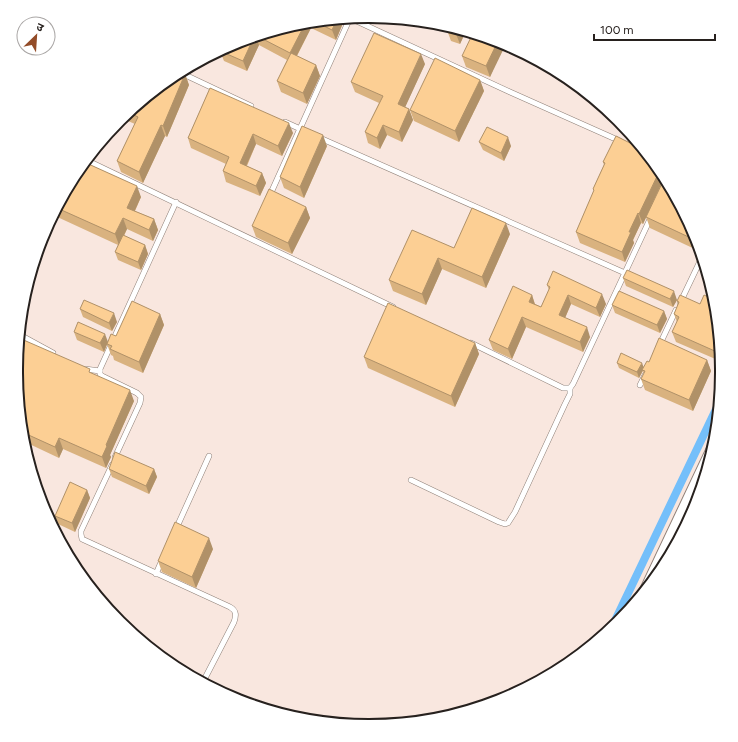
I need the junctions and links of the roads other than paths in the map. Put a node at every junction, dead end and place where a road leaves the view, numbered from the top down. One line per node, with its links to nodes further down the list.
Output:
1 (361, 23): 7 (lane)
2 (347, 24): 6 (lane)
3 (186, 75): 4 (lane)
4 (258, 109)
5 (279, 119): 6 (lane)
6 (301, 130): 10 (lane); 15 (lane)
7 (625, 142)
8 (91, 162): 9 (lane)
9 (176, 202): 13 (lane); 22 (lane)
10 (267, 202)
11 (654, 210): 15 (lane)
12 (254, 230): 13 (lane)
13 (251, 238): 16 (lane)
14 (699, 264): 19 (lane)
15 (625, 273): 25 (lane)
16 (399, 309)
17 (25, 338): 20 (lane)
18 (462, 339): 25 (lane)
19 (657, 350)
20 (59, 357)
21 (80, 367): 22 (lane)
22 (100, 371): 32 (lane)
23 (647, 371): 24 (lane)
24 (640, 385)
25 (570, 388): 28 (lane)
26 (209, 456): 29 (lane)
27 (700, 475): 31 (street)
28 (411, 480)
29 (175, 532)
30 (165, 553): 32 (lane)
31 (660, 561)
32 (156, 574): 33 (lane)
33 (205, 678)

